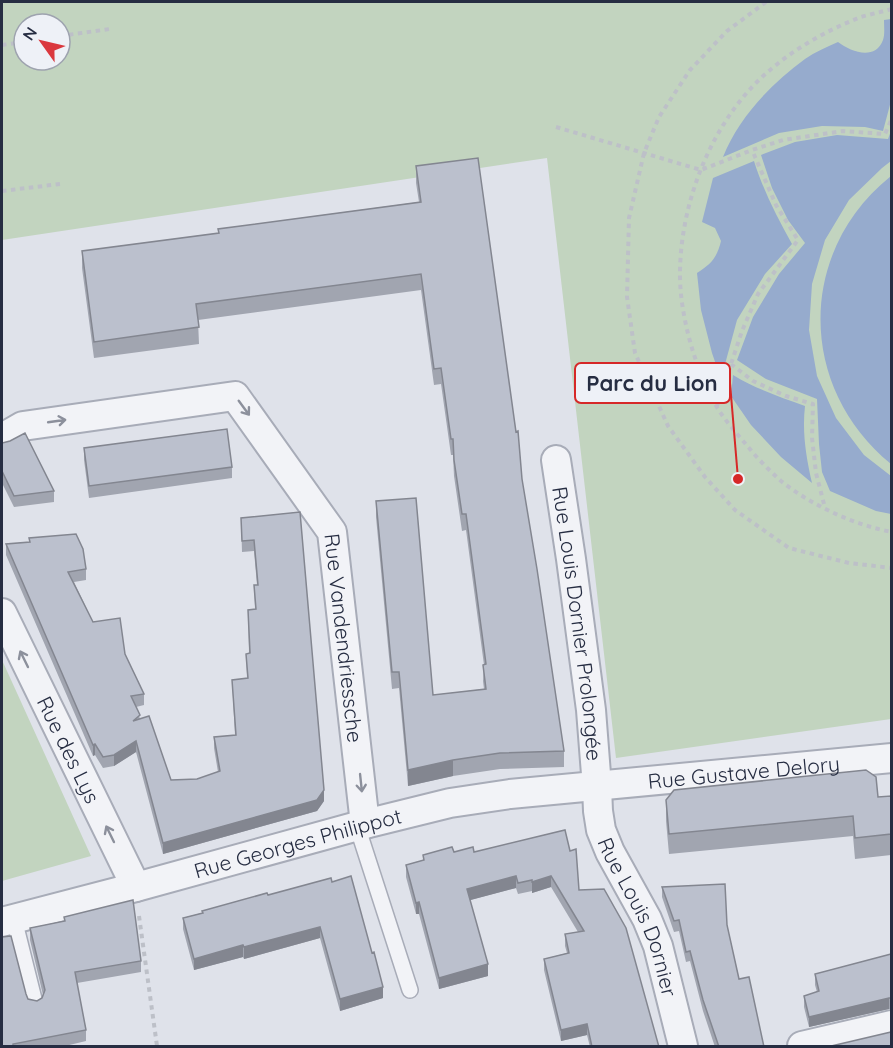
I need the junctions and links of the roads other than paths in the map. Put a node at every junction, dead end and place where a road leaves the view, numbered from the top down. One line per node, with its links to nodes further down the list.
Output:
1 (2, 438): 6 (street, Rue Vandendriessche, one-way to 6)
2 (556, 460): 5 (street, Rue Louis Dornier Prolongée)
3 (2, 613): 7 (street, Rue des Lys, one-way to 3)
4 (891, 758): 5 (street, Rue Gustave Delory)
5 (597, 787): 6 (street, Rue Georges Philippot); 12 (street, Rue Louis Dornier)
6 (361, 825): 7 (street, Rue Georges Philippot); 9 (lane)
7 (136, 887): 8 (street, Rue Georges Philippot)
8 (8, 920): 10 (lane)
9 (410, 990)
10 (35, 1004)
11 (891, 1025): 13 (street)
12 (683, 1047)
13 (802, 1047)

